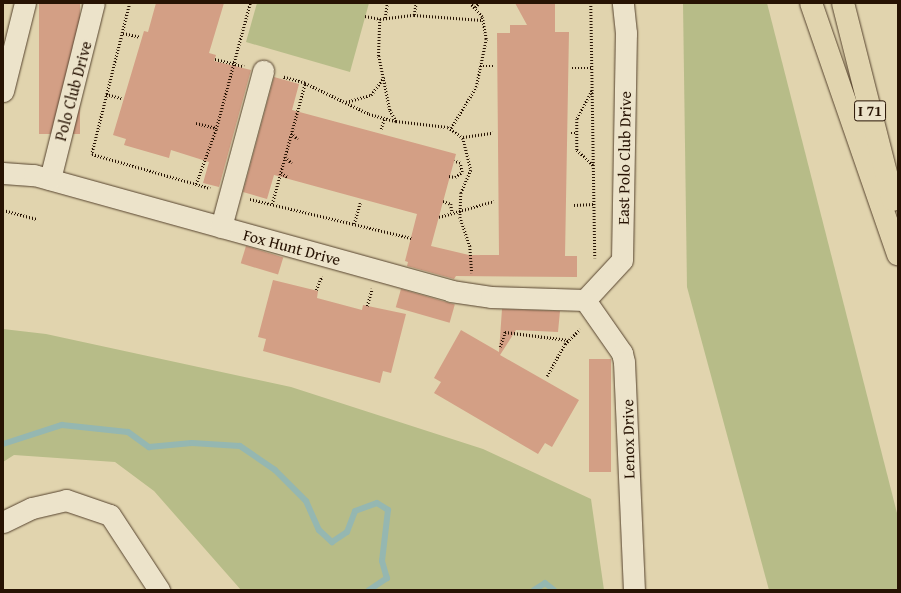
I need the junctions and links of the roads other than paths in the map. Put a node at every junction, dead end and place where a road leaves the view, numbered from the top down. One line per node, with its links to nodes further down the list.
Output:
1 (25, 3): 7 (street)
2 (94, 3): 9 (street, Polo Club Drive)
3 (623, 3): 13 (street, East Polo Club Drive)
4 (811, 3): 12 (highway)
5 (843, 3): 10 (highway, I 71)
6 (263, 72): 11 (street)
7 (3, 91)
8 (3, 173): 9 (street, Fox Hunt Drive)
9 (50, 179): 11 (street, Fox Hunt Drive)
10 (898, 220)
11 (221, 227): 13 (street, Fox Hunt Drive)
12 (898, 254)
13 (590, 296): 16 (street, Lenox Drive)
14 (3, 522): 15 (street)
15 (159, 590)
16 (634, 590)

